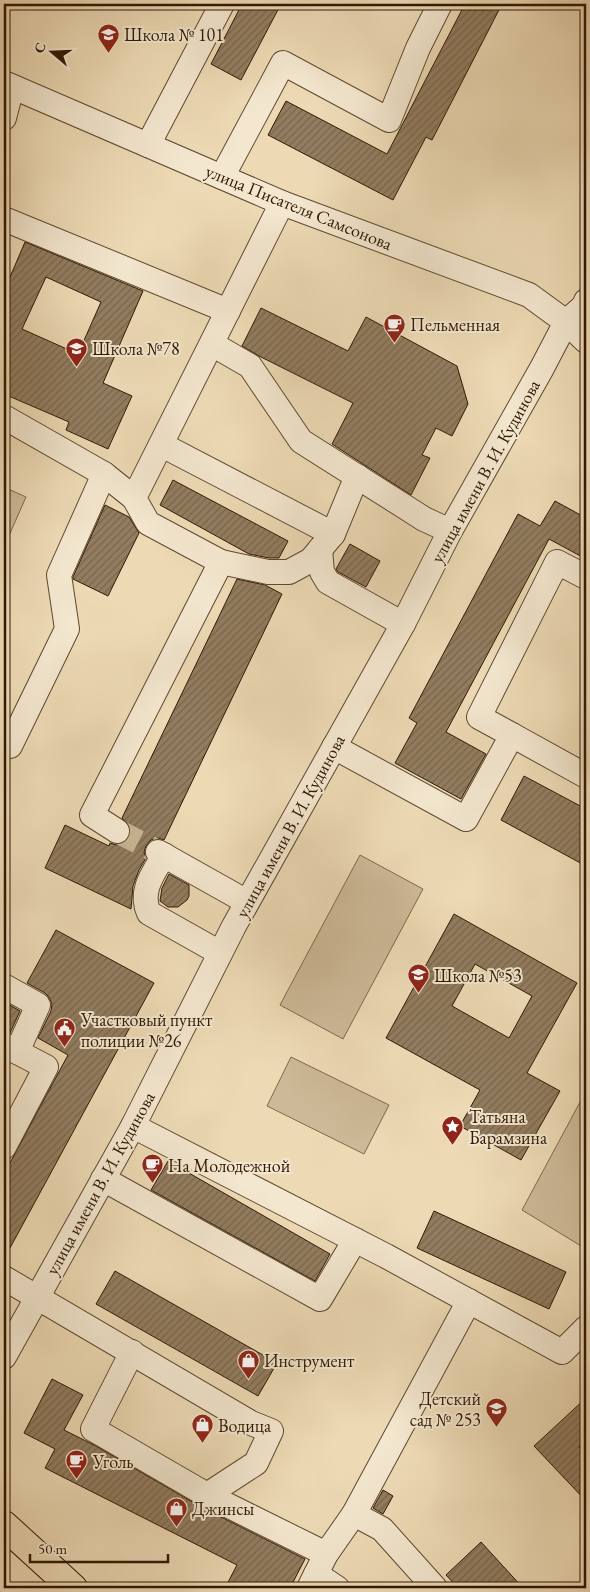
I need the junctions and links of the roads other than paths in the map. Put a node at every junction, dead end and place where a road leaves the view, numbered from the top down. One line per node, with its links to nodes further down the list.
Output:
1 (222, 4): 5 (street)
2 (440, 4): 6 (street)
3 (8, 85): 4 (street); 5 (street, улица Писателя Самсонова)
4 (4, 118)
5 (148, 145): 6 (street, улица Писателя Самсонова)
6 (222, 177): 7 (street, улица Писателя Самсонова)
7 (282, 203): 10 (street); 11 (street, улица Писателя Самсонова)
8 (4, 219): 10 (street)
9 (586, 302): 11 (street, улица имени В. И. Кудинова)
10 (228, 311): 13 (street)
11 (566, 322): 12 (street, улица Писателя Самсонова); 19 (street, улица имени В. И. Кудинова)
12 (586, 341)
13 (212, 344): 15 (street); 17 (street)
14 (4, 417): 16 (street)
15 (162, 445): 18 (street); 20 (street)
16 (104, 474): 18 (street); 25 (street)
17 (357, 476): 19 (street); 20 (street)
18 (134, 498): 21 (street)
19 (450, 530): 23 (street, улица имени В. И. Кудинова)
20 (326, 541): 21 (street); 23 (street)
21 (221, 562): 28 (street)
22 (586, 577): 24 (street)
23 (403, 624): 26 (street, улица имени В. И. Кудинова)
24 (512, 735): 26 (street); 27 (street)
25 (10, 746)
26 (334, 747): 29 (street, улица имени В. И. Кудинова)
27 (586, 776)
28 (116, 831)
29 (247, 902): 30 (street, улица имени В. И. Кудинова); 30 (street)
30 (220, 953): 33 (street, улица имени В. И. Кудинова)
31 (4, 986): 32 (street)
32 (10, 1048): 34 (street)
33 (133, 1126): 35 (street, улица имени В. И. Кудинова); 36 (street)
34 (4, 1147)
35 (103, 1179): 36 (street); 38 (street, улица имени В. И. Кудинова)
36 (355, 1240): 39 (street)
37 (4, 1278): 38 (street)
38 (37, 1297): 41 (street); 42 (street, улица имени В. И. Кудинова)
39 (469, 1301): 40 (street); 44 (street)
40 (586, 1328)
41 (132, 1352): 43 (street); 43 (street)
42 (4, 1357)
43 (207, 1495): 46 (street)
44 (354, 1514): 46 (street); 49 (street)
45 (4, 1525): 47 (main road)
46 (317, 1572): 48 (street)
47 (73, 1588)
48 (337, 1588)
49 (434, 1588)

